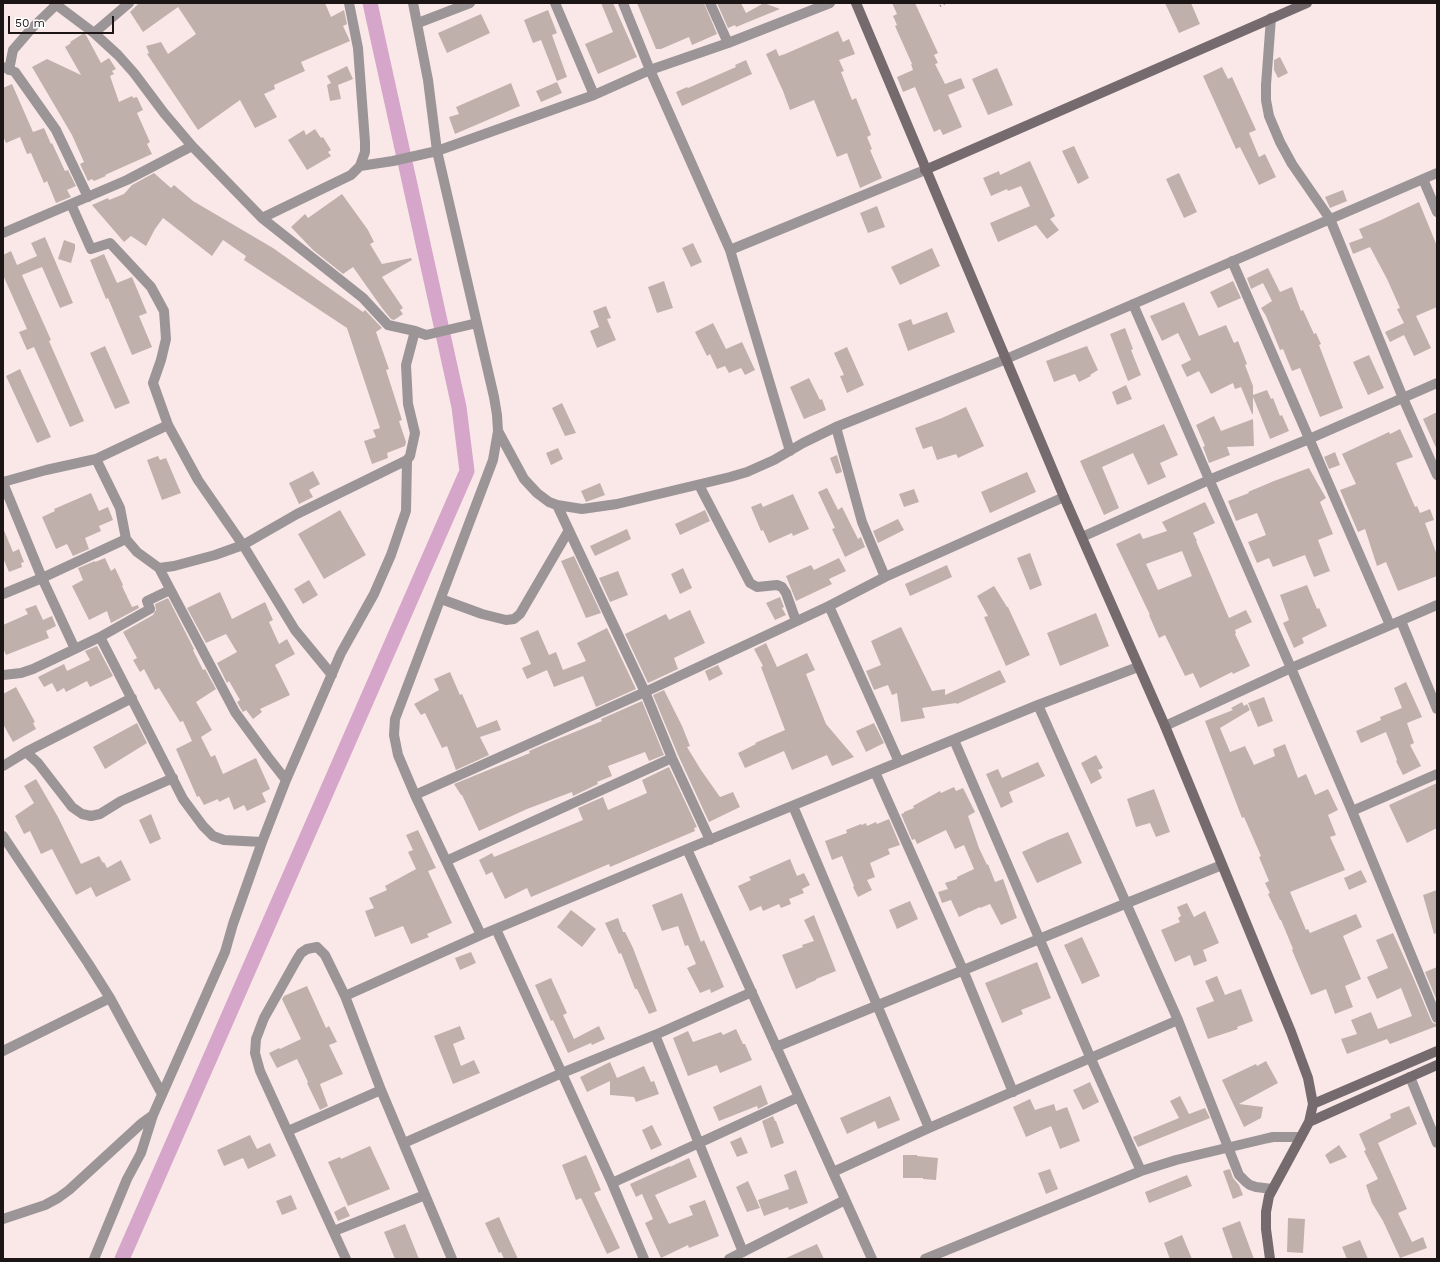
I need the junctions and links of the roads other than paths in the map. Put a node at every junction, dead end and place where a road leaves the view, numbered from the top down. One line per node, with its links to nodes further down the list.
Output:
1 (129, 3): 14 (street)
2 (349, 3): 21 (street)
3 (412, 3): 13 (street)
4 (470, 3): 13 (street)
5 (555, 3): 18 (street)
6 (623, 3): 17 (street)
7 (710, 3): 15 (street)
8 (830, 3): 15 (street)
9 (856, 3): 22 (street)
10 (1307, 3): 12 (street)
11 (55, 4): 14 (street); 16 (street)
12 (1271, 18): 22 (street); 29 (street)
13 (418, 23): 20 (street)
14 (94, 33): 19 (street)
15 (728, 43): 17 (street)
16 (6, 68): 25 (street)
17 (650, 70): 18 (street); 31 (street)
18 (594, 95): 20 (street)
19 (192, 146): 25 (street); 28 (street)
20 (432, 152): 21 (street); 34 (street)
21 (360, 166): 28 (street)
22 (925, 170): 31 (street); 36 (street)
23 (1437, 173): 24 (street)
24 (1423, 179): 27 (street); 29 (street)
25 (88, 197): 26 (street)
26 (71, 204): 30 (street); 39 (street)
27 (1437, 212)
28 (262, 218): 35 (street)
29 (1330, 219): 32 (street); 38 (street)
30 (3, 233)
31 (730, 250): 43 (street)
32 (1232, 261): 33 (street); 42 (street)
33 (1133, 304): 36 (street); 47 (street)
34 (477, 323): 35 (street); 41 (street)
35 (415, 331): 45 (street)
36 (1006, 359): 40 (street); 50 (street)
37 (1437, 383): 38 (street)
38 (1403, 398): 42 (street); 46 (street)
39 (168, 425): 44 (street); 55 (street)
40 (836, 427): 43 (street); 57 (street)
41 (498, 431): 51 (street); 61 (street)
42 (1309, 439): 47 (street); 66 (street)
43 (790, 451): 49 (street)
44 (96, 459): 48 (street); 54 (street)
45 (407, 460): 55 (street); 72 (street)
46 (1437, 475)
47 (1209, 480): 53 (street); 70 (street)
48 (3, 483): 58 (street)
49 (699, 486): 51 (street); 65 (street)
50 (1064, 497): 53 (street); 57 (street)
51 (557, 505): 52 (street)
52 (569, 530): 61 (street); 73 (street)
53 (1082, 537): 69 (street)
54 (126, 539): 56 (street); 58 (street)
55 (243, 544): 56 (street); 72 (street)
56 (159, 568): 59 (street)
57 (884, 577): 63 (street)
58 (42, 578): 60 (street); 68 (street)
59 (170, 590): 67 (street); 86 (street)
60 (3, 594)
61 (441, 600): 87 (street)
62 (1437, 605): 64 (street)
63 (829, 606): 65 (street); 81 (street)
64 (1401, 621): 66 (street); 76 (street)
65 (796, 622): 73 (street)
66 (1390, 625): 70 (street)
67 (100, 637): 68 (street); 74 (street)
68 (75, 649): 71 (street)
69 (1138, 666): 75 (street); 77 (street)
70 (1291, 668): 77 (street); 89 (street)
71 (3, 675)
72 (332, 675): 86 (street)
73 (645, 692): 80 (street); 87 (street)
74 (132, 698): 79 (street); 85 (street)
75 (1038, 705): 78 (street); 96 (street)
76 (1437, 708)
77 (1165, 726): 95 (street)
78 (954, 740): 81 (street); 99 (street)
79 (26, 752): 82 (street); 85 (street)
80 (672, 758): 91 (street); 94 (street)
81 (899, 762): 83 (street)
82 (3, 766)
83 (875, 772): 88 (street); 100 (street)
84 (1437, 774): 89 (street)
85 (173, 778): 92 (street)
86 (286, 780): 92 (street)
87 (415, 795): 94 (street)
88 (793, 806): 91 (street); 104 (street)
89 (1352, 811): 105 (street)
90 (3, 836): 103 (street)
91 (710, 840): 93 (street)
92 (262, 842): 117 (street)
93 (687, 849): 97 (street); 101 (street)
94 (446, 861): 98 (street)
95 (1222, 865): 96 (street); 119 (street)
96 (1127, 903): 99 (street); 106 (street)
97 (496, 929): 98 (street); 113 (street)
98 (481, 935): 102 (street)
99 (1040, 939): 100 (street); 111 (street)
100 (963, 970): 104 (street); 116 (street)
101 (752, 992): 107 (street); 108 (street)
102 (345, 996): 115 (street); 123 (street)
103 (110, 998): 109 (street); 117 (street)
104 (878, 1005): 108 (street); 122 (street)
105 (1437, 1018)
106 (1178, 1020): 111 (street); 128 (street)
107 (655, 1035): 113 (street); 126 (street)
108 (776, 1047): 118 (street)
109 (3, 1051)
110 (1437, 1051): 119 (street)
111 (1091, 1059): 116 (street); 129 (street)
112 (1437, 1065): 114 (street)
113 (562, 1073): 125 (street); 131 (street)
114 (1410, 1078): 121 (street); 127 (street)
115 (381, 1090): 123 (street); 125 (street)
116 (1013, 1092): 122 (street)
117 (162, 1094): 120 (street)
118 (799, 1097): 126 (street); 130 (street)
119 (1313, 1104): 121 (street)
120 (153, 1115): 135 (street); 138 (street)
121 (1309, 1122): 124 (street)
122 (929, 1128): 130 (street)
123 (288, 1131): 136 (street)
124 (1301, 1137): 128 (street); 132 (street)
125 (404, 1143): 133 (street)
126 (698, 1143): 131 (street); 137 (street)
127 (1437, 1143)
128 (1229, 1147): 129 (street); 132 (street)
129 (1142, 1171): 144 (street)
130 (833, 1172): 134 (street)
131 (612, 1183): 141 (street)
132 (1272, 1189): 145 (street)
133 (425, 1195): 136 (street); 140 (street)
134 (845, 1200): 137 (street); 143 (street)
135 (3, 1219)
136 (334, 1231): 139 (street)
137 (742, 1252): 142 (street)
138 (94, 1259)
139 (346, 1259)
140 (452, 1259)
141 (644, 1259)
142 (728, 1259)
143 (872, 1259)
144 (925, 1259)
145 (1270, 1259)

